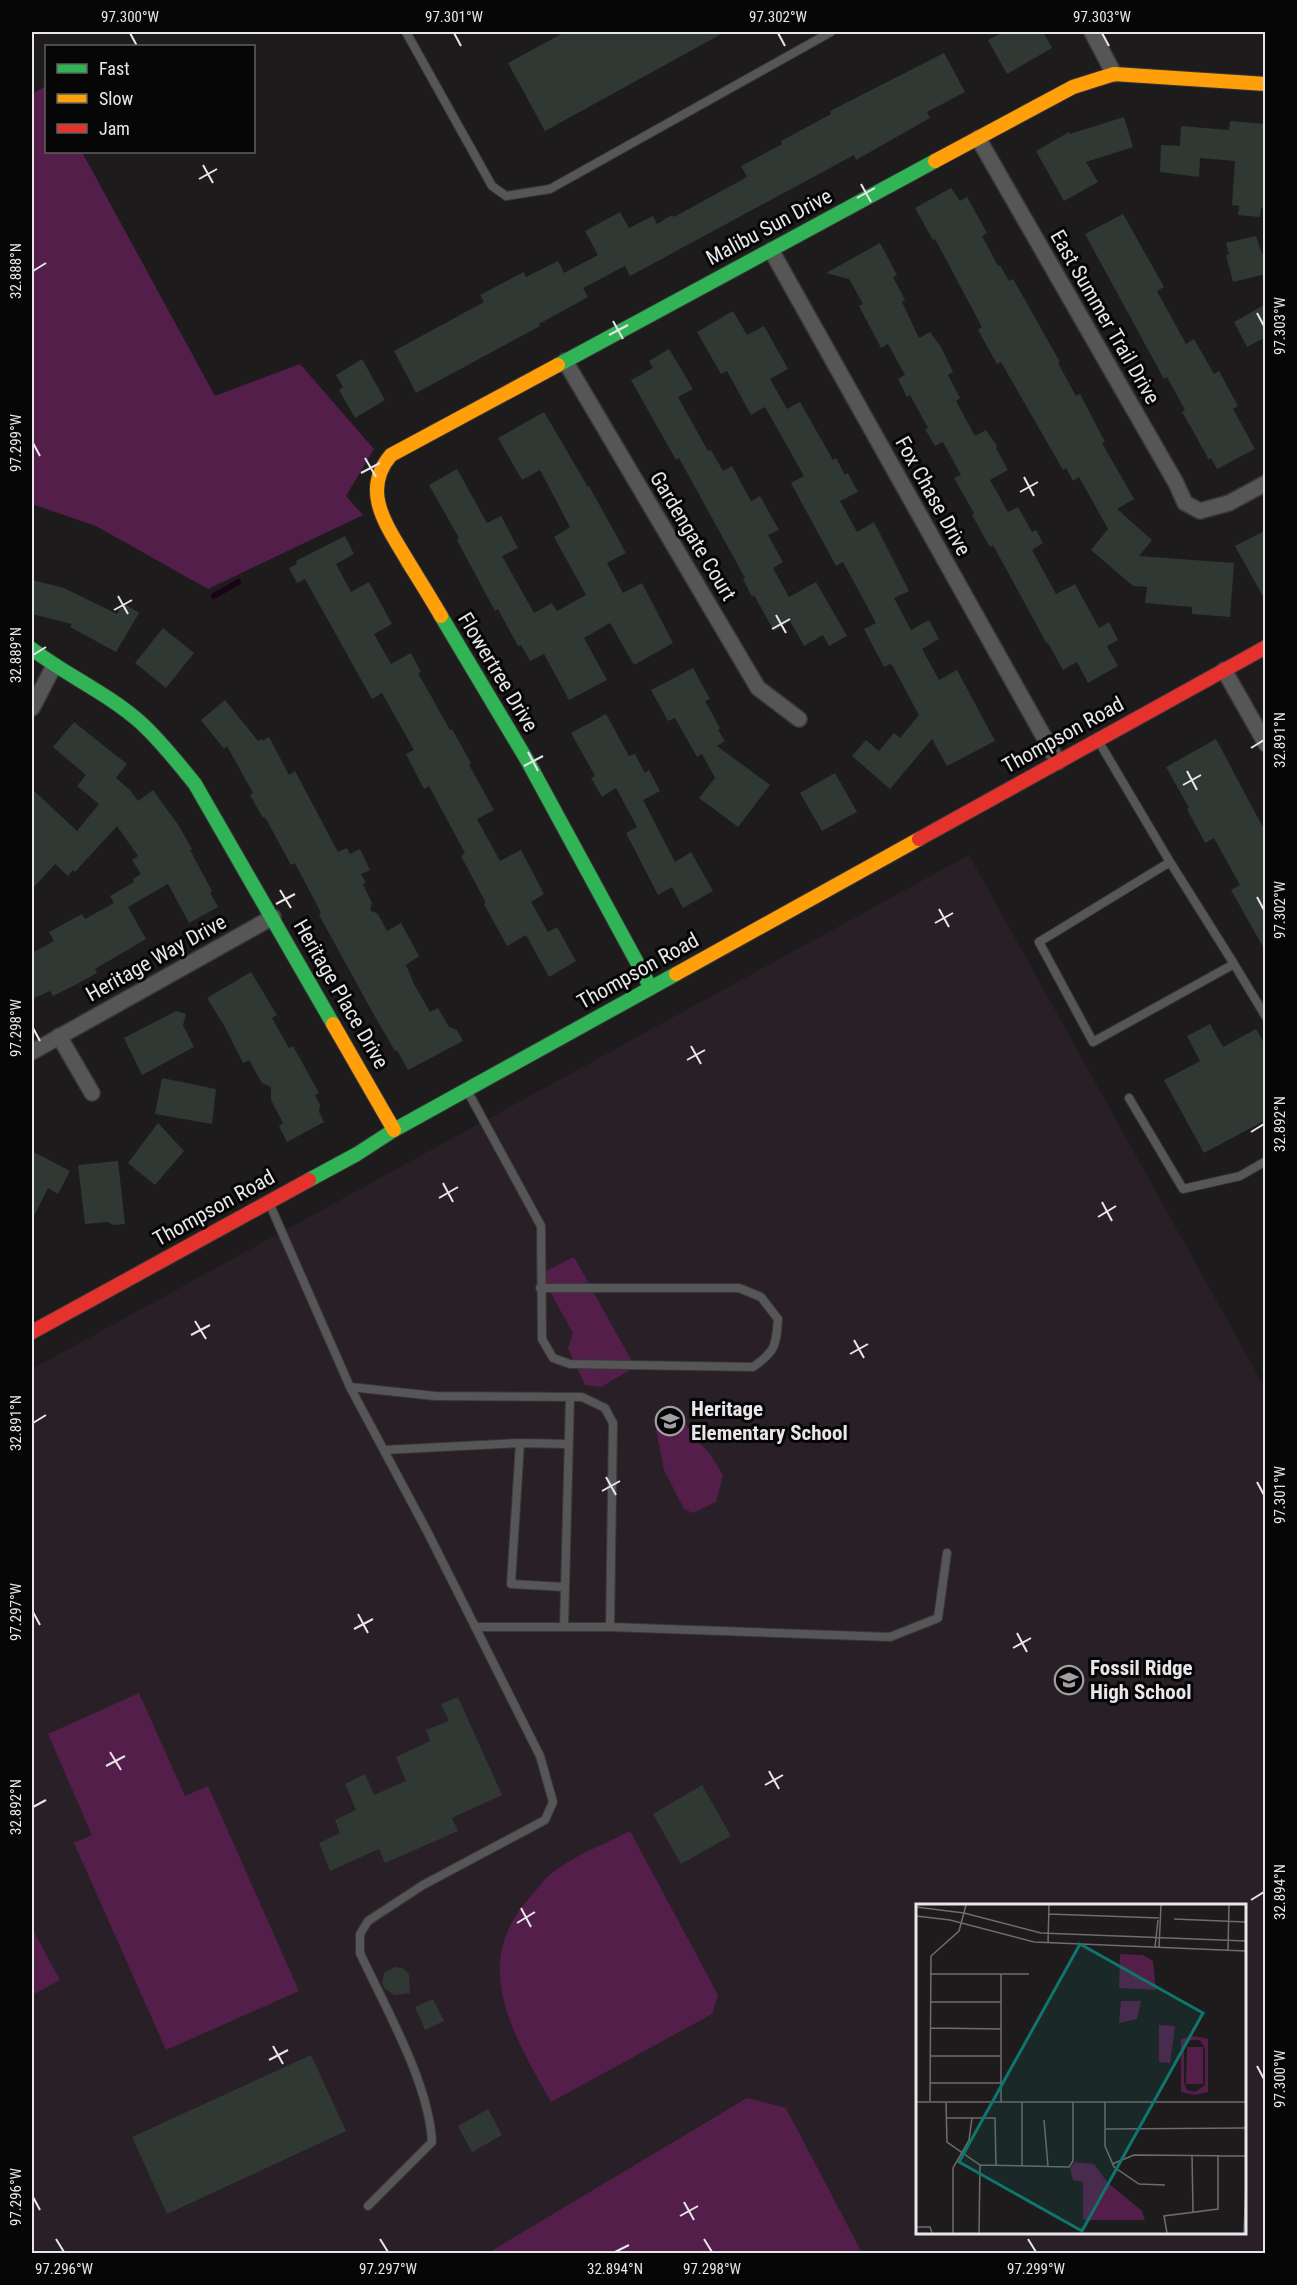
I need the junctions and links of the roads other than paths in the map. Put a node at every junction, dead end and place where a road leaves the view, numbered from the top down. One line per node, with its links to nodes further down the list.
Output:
1 (406, 32): 2 (lane)
2 (831, 32)
3 (1092, 32): 4 (street)
4 (1114, 74): 5 (street, Malibu Sun Drive); 6 (street, Malibu Sun Drive)
5 (1266, 84)
6 (978, 138): 7 (street, Malibu Sun Drive); 10 (street, East Summer Trail Drive)
7 (771, 250): 8 (street, Malibu Sun Drive); 19 (street, Fox Chase Drive)
8 (565, 361): 9 (street, Malibu Sun Drive); 16 (street, Gardengate Court)
9 (380, 468): 23 (street, Flowertree Drive)
10 (1266, 483)
11 (1266, 648): 14 (street, Thompson Road)
12 (32, 649): 13 (street, Heritage Place Drive)
13 (54, 666): 15 (street); 21 (street, Heritage Place Drive)
14 (1224, 670): 17 (street, Thompson Road); 18 (street)
15 (32, 708)
16 (799, 719)
17 (1098, 740): 19 (street, Thompson Road); 20 (lane)
18 (1266, 744)
19 (1058, 762): 23 (street, Thompson Road)
20 (1170, 862): 22 (lane); 22 (lane)
21 (273, 917): 25 (street, Heritage Way Drive); 30 (street, Heritage Place Drive)
22 (1234, 964): 24 (lane)
23 (651, 988): 27 (street, Thompson Road)
24 (1266, 1017)
25 (59, 1036): 26 (street, Heritage Way Drive); 28 (street)
26 (32, 1052)
27 (467, 1090): 30 (street, Thompson Road); 33 (lane)
28 (92, 1093)
29 (1129, 1098): 31 (lane)
30 (393, 1130): 32 (street, Thompson Road)
31 (1266, 1161)
32 (269, 1202): 34 (street, Thompson Road); 35 (lane)
33 (540, 1288): 33 (lane)
34 (32, 1332)
35 (350, 1387): 36 (lane); 39 (lane)
36 (570, 1397): 38 (lane); 44 (lane)
37 (520, 1443): 38 (lane); 39 (lane); 41 (lane)
38 (569, 1444): 41 (lane)
39 (384, 1450): 42 (lane)
40 (947, 1553): 44 (lane)
41 (566, 1587): 43 (lane)
42 (475, 1627): 43 (lane); 45 (lane)
43 (564, 1627): 44 (lane)
44 (609, 1627)
45 (368, 2206)

